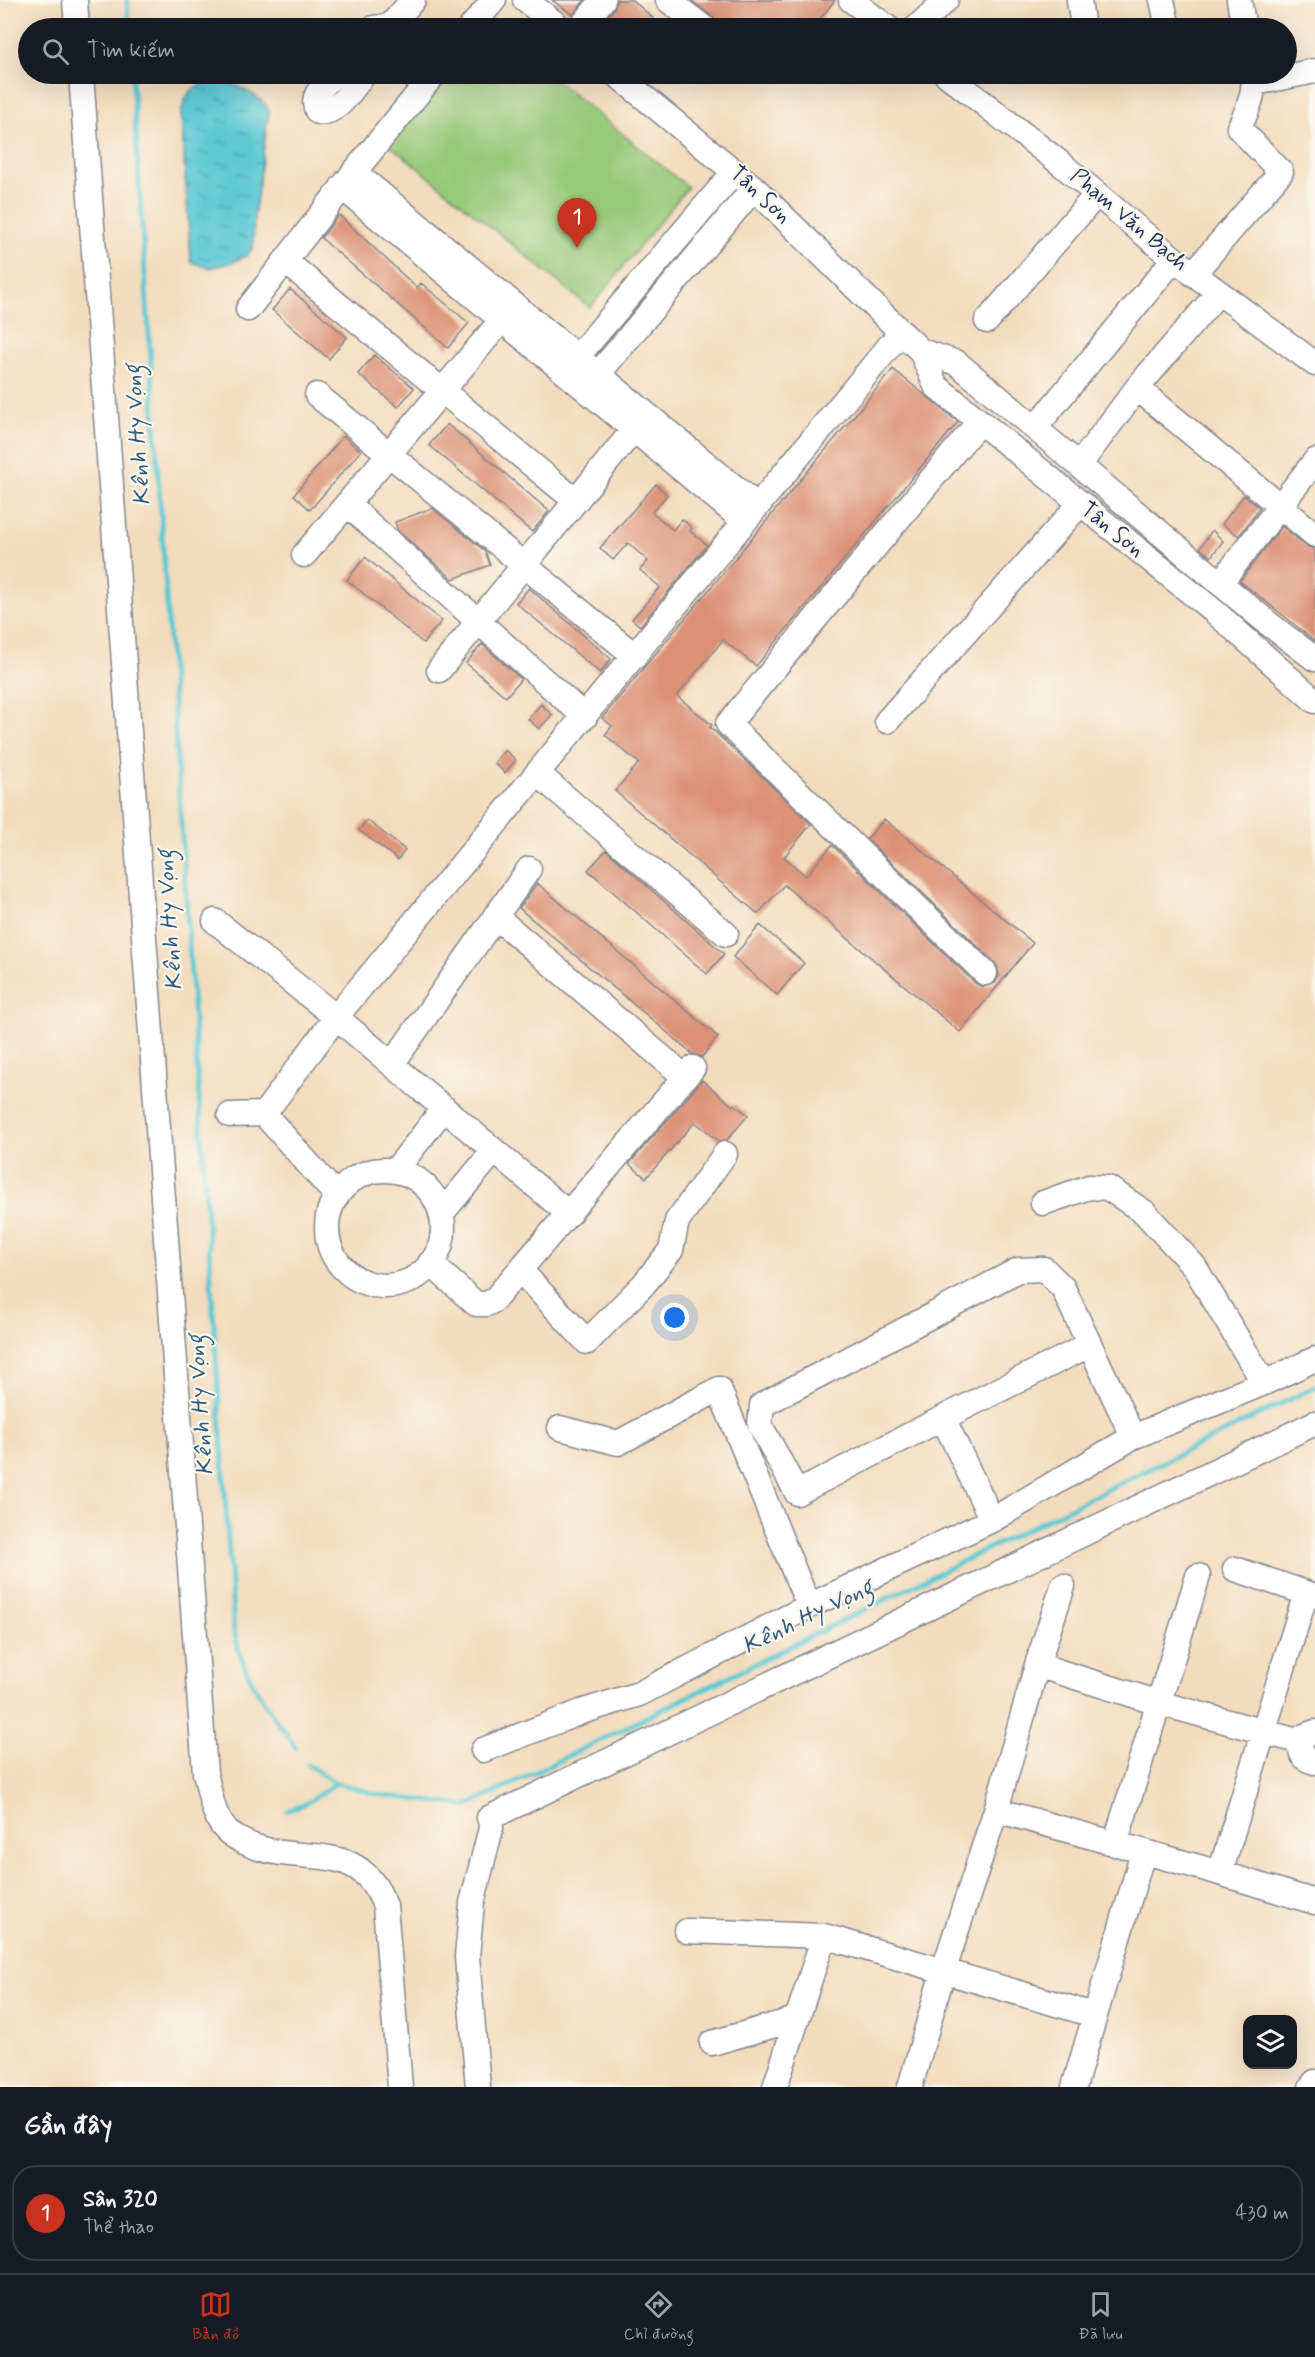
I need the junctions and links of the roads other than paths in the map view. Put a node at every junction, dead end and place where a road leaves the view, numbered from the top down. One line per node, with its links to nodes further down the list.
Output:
1 (75, 0): 12 (street)
2 (412, 0): 13 (street)
3 (494, 0): 14 (street)
4 (525, 0): 15 (street)
5 (603, 0): 16 (street)
6 (668, 0): 17 (street)
7 (851, 0): 18 (street)
8 (946, 0): 19 (street)
9 (1079, 0): 20 (street)
10 (1162, 0): 21 (street)
11 (1239, 0): 22 (street)
12 (76, 18)
13 (395, 18)
14 (479, 18)
15 (548, 18)
16 (588, 18)
17 (691, 18)
18 (875, 18)
19 (927, 18)
20 (1082, 18)
21 (1166, 18)
22 (1242, 18)
23 (1315, 72): 24 (street)
24 (1297, 74)
25 (82, 84): 127 (street)
26 (326, 84): 27 (street)
27 (356, 84)
28 (426, 84): 33 (street)
29 (628, 84): 32 (street, Tân Sơn)
30 (959, 84): 35 (street, Phạm Văn Bạch)
31 (1253, 84): 38 (street)
32 (735, 171): 34 (street, Tân Sơn); 45 (street)
33 (348, 179): 37 (street); 41 (street)
34 (754, 188): 43 (street, Tân Sơn); 47 (street)
35 (1097, 194): 36 (street, Phạm Văn Bạch); 42 (street)
36 (1174, 259): 38 (street, Phạm Văn Bạch); 53 (street)
37 (285, 261): 40 (street); 49 (street)
38 (1193, 274): 39 (street, Phạm Văn Bạch)
39 (1218, 292): 46 (street, Phạm Văn Bạch); 48 (street)
40 (248, 309)
41 (508, 313): 45 (street); 49 (street); 51 (street)
42 (987, 321)
43 (901, 332): 44 (street, Tân Sơn); 61 (street)
44 (921, 351): 52 (street, Tân Sơn); 53 (street, Tân Sơn)
45 (577, 357): 47 (street)
46 (1315, 364)
47 (598, 374): 51 (street)
48 (1137, 388): 56 (street); 60 (street)
49 (442, 391): 54 (street); 57 (street)
50 (317, 395): 54 (street)
51 (640, 422): 57 (street); 61 (street)
52 (979, 422): 59 (street, Tân Sơn); 81 (street)
53 (1036, 427): 56 (street, Tân Sơn)
54 (389, 454): 58 (street); 64 (street)
55 (1315, 461): 60 (street)
56 (1080, 464): 65 (street, Tân Sơn)
57 (576, 501): 64 (street)
58 (347, 504): 63 (street); 67 (street)
59 (1080, 504): 66 (street, Tân Sơn); 75 (street)
60 (1279, 507): 62 (street); 65 (street)
61 (750, 513): 70 (street)
62 (1315, 536)
63 (304, 555)
64 (524, 565): 67 (street); 70 (street)
65 (1227, 587): 66 (street); 68 (street, Tân Sơn)
66 (1216, 614): 69 (street, Tân Sơn)
67 (478, 621): 72 (street); 74 (street)
68 (1269, 624): 69 (street); 71 (street, Tân Sơn)
69 (1253, 645): 73 (street, Tân Sơn)
70 (635, 656): 74 (street)
71 (1315, 659)
72 (439, 670)
73 (1315, 701)
74 (585, 717): 76 (street)
75 (887, 721)
76 (538, 774): 80 (street); 82 (street)
77 (529, 869): 78 (street)
78 (495, 916): 83 (street); 93 (street)
79 (215, 921): 82 (street)
80 (726, 934)
81 (985, 973)
82 (336, 1017): 83 (street); 85 (street)
83 (392, 1064): 84 (street)
84 (444, 1108): 87 (street); 89 (street)
85 (264, 1114): 86 (street); 90 (street)
86 (230, 1115)
87 (494, 1150): 92 (street); 93 (street)
88 (725, 1154): 95 (street)
89 (394, 1171): 90 (street); 92 (street)
90 (337, 1196): 94 (street)
91 (1043, 1203): 98 (street)
92 (441, 1214): 94 (street)
93 (569, 1214): 95 (street)
94 (430, 1263): 95 (street)
95 (520, 1270)
96 (1089, 1345): 99 (street); 99 (street); 102 (street)
97 (1315, 1359): 98 (street)
98 (1264, 1383): 102 (street)
99 (943, 1418): 103 (street)
100 (1315, 1423): 128 (street)
101 (560, 1428): 108 (street)
102 (1133, 1437): 103 (street)
103 (992, 1520): 108 (street)
104 (1235, 1569): 107 (street)
105 (1198, 1576): 110 (street)
106 (1063, 1586): 109 (street)
107 (1310, 1594): 111 (street)
108 (811, 1605): 113 (street)
109 (1037, 1665): 110 (street); 115 (street)
110 (1159, 1703): 111 (street); 116 (street)
111 (1264, 1733): 112 (street); 118 (street)
112 (1308, 1737): 114 (street)
113 (483, 1750)
114 (1315, 1762)
115 (996, 1810): 116 (street); 122 (street)
116 (1115, 1844): 117 (street)
117 (1143, 1853): 118 (street); 123 (street)
118 (1220, 1873): 119 (street)
119 (1315, 1902)
120 (687, 1931): 121 (street)
121 (824, 1936): 122 (street); 124 (street)
122 (943, 1972): 123 (street); 130 (street)
123 (1094, 2015): 131 (street)
124 (796, 2019): 125 (street); 129 (street)
125 (712, 2043)
126 (1315, 2082): 132 (street)
127 (400, 2087)
128 (478, 2087)
129 (774, 2087)
130 (910, 2087)
131 (1074, 2087)
132 (1311, 2087)

